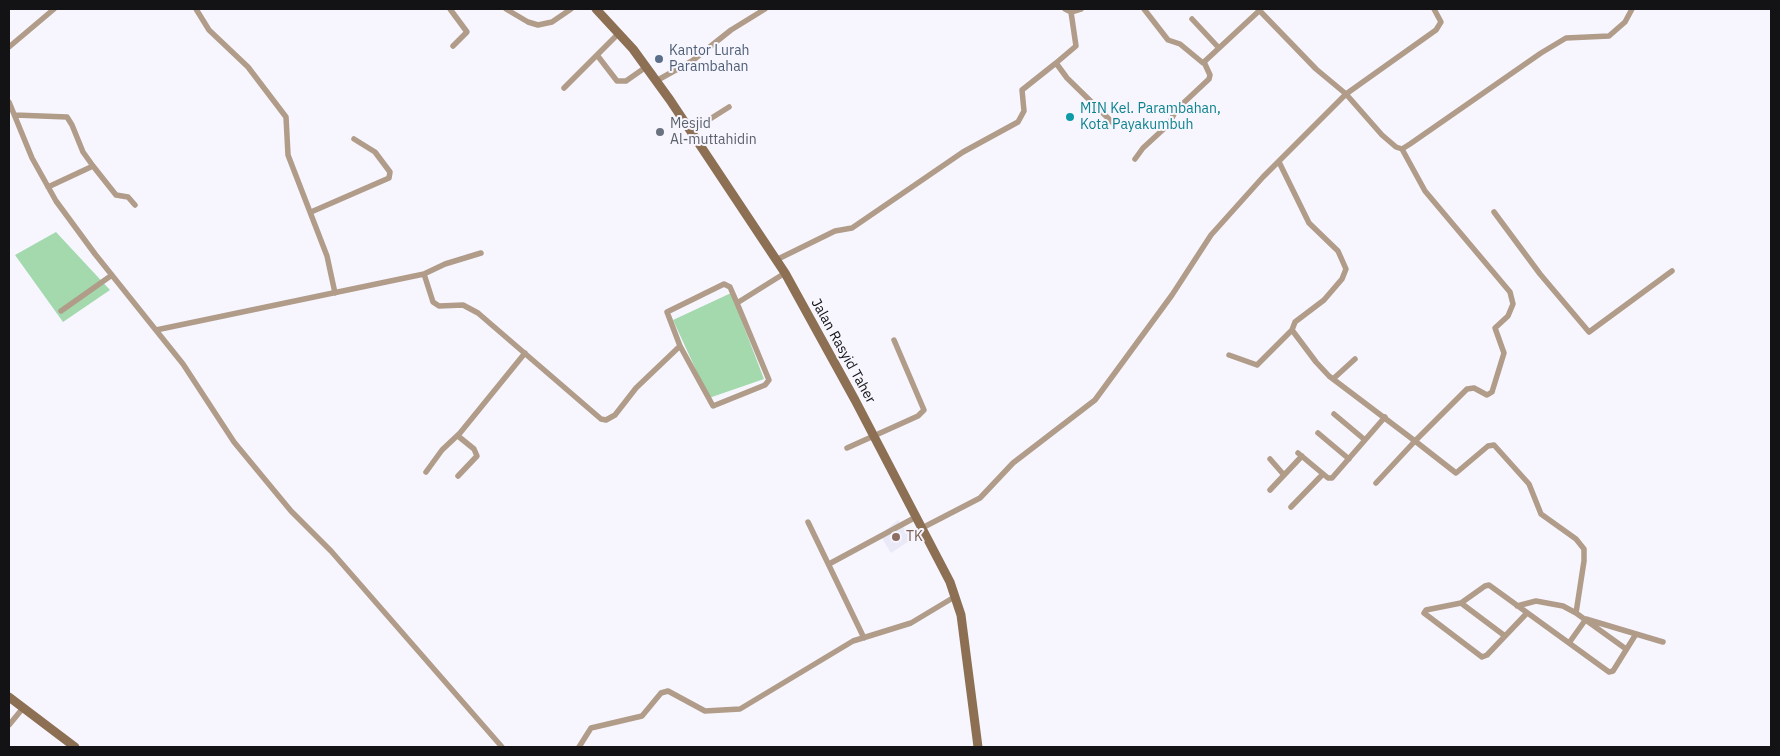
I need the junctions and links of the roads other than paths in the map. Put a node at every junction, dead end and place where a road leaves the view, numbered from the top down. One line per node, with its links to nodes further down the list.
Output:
1 (54, 9): 18 (street)
2 (196, 9): 39 (street)
3 (450, 9): 17 (street)
4 (506, 9): 5 (street)
5 (571, 9)
6 (596, 9): 16 (street, Jalan Rasyid Taher)
7 (765, 9): 24 (street)
8 (1065, 9): 14 (street)
9 (1081, 9): 14 (street)
10 (1144, 9): 21 (street)
11 (1259, 9): 19 (street); 26 (street)
12 (1434, 9): 26 (street)
13 (1632, 9): 33 (street)
14 (1071, 12): 22 (street)
15 (1192, 19): 19 (street)
16 (619, 33): 20 (street); 23 (street, Jalan Rasyid Taher)
17 (453, 46)
18 (9, 47)
19 (1218, 47): 21 (street)
20 (596, 56): 23 (street); 25 (street)
21 (1203, 62): 34 (street)
22 (1056, 63): 30 (street); 42 (street)
23 (646, 67): 24 (street, Jalan Rasyid Taher)
24 (656, 81): 31 (street, Jalan Rasyid Taher)
25 (564, 88)
26 (1346, 94): 33 (street); 35 (street)
27 (9, 102): 29 (street)
28 (729, 106): 31 (street)
29 (15, 114): 36 (street); 37 (street)
30 (1114, 124)
31 (691, 131): 42 (street, Jalan Rasyid Taher)
32 (354, 139): 39 (street)
33 (1402, 149): 64 (street)
34 (1135, 159)
35 (1279, 162): 51 (street); 77 (street)
36 (93, 166): 37 (street); 38 (street)
37 (48, 187): 46 (street)
38 (135, 205)
39 (311, 212): 47 (street)
40 (1494, 212): 43 (street)
41 (481, 254): 45 (street)
42 (776, 260): 44 (street, Jalan Rasyid Taher)
43 (1672, 271)
44 (784, 273): 48 (street); 61 (street, Jalan Rasyid Taher)
45 (424, 274): 47 (street); 54 (street)
46 (112, 275): 49 (street); 50 (street)
47 (335, 293): 50 (street)
48 (737, 303): 53 (street); 53 (street)
49 (60, 311)
50 (156, 330): 95 (street)
51 (1292, 330): 55 (street); 57 (street)
52 (894, 340): 61 (street)
53 (680, 346): 54 (street)
54 (525, 353): 62 (street)
55 (1230, 355)
56 (1355, 359): 57 (street)
57 (1334, 379): 59 (street)
58 (1334, 414): 63 (street)
59 (1385, 417): 63 (street); 64 (street)
60 (1318, 433): 67 (street)
61 (873, 435): 65 (street); 75 (street, Jalan Rasyid Taher)
62 (458, 436): 68 (street); 71 (street)
63 (1365, 440): 67 (street)
64 (1415, 441): 72 (street); 83 (street)
65 (847, 448)
66 (1270, 459): 70 (street)
67 (1349, 459): 69 (street)
68 (426, 472)
69 (1323, 474): 70 (street); 74 (street)
70 (1284, 475): 73 (street)
71 (458, 476)
72 (1376, 484)
73 (1270, 490)
74 (1291, 507)
75 (916, 517): 77 (street, Jalan Rasyid Taher); 78 (street)
76 (808, 522): 78 (street)
77 (922, 528): 79 (street, Jalan Rasyid Taher)
78 (829, 564): 87 (street)
79 (956, 596): 87 (street); 97 (street, Jalan Rasyid Taher)
80 (1461, 603): 81 (street); 86 (street); 86 (street)
81 (1517, 606): 82 (street); 83 (street)
82 (1526, 613): 86 (street); 89 (street)
83 (1576, 613): 84 (street)
84 (1586, 620): 85 (street); 89 (street); 90 (street)
85 (1636, 634): 88 (street); 90 (street)
86 (1504, 636)
87 (864, 638): 96 (street)
88 (1662, 642)
89 (1569, 643): 90 (street)
90 (1626, 649)
91 (9, 696): 92 (street)
92 (23, 708): 93 (street); 94 (street)
93 (9, 725)
94 (74, 747)
95 (502, 747)
96 (578, 747)
97 (978, 747)

